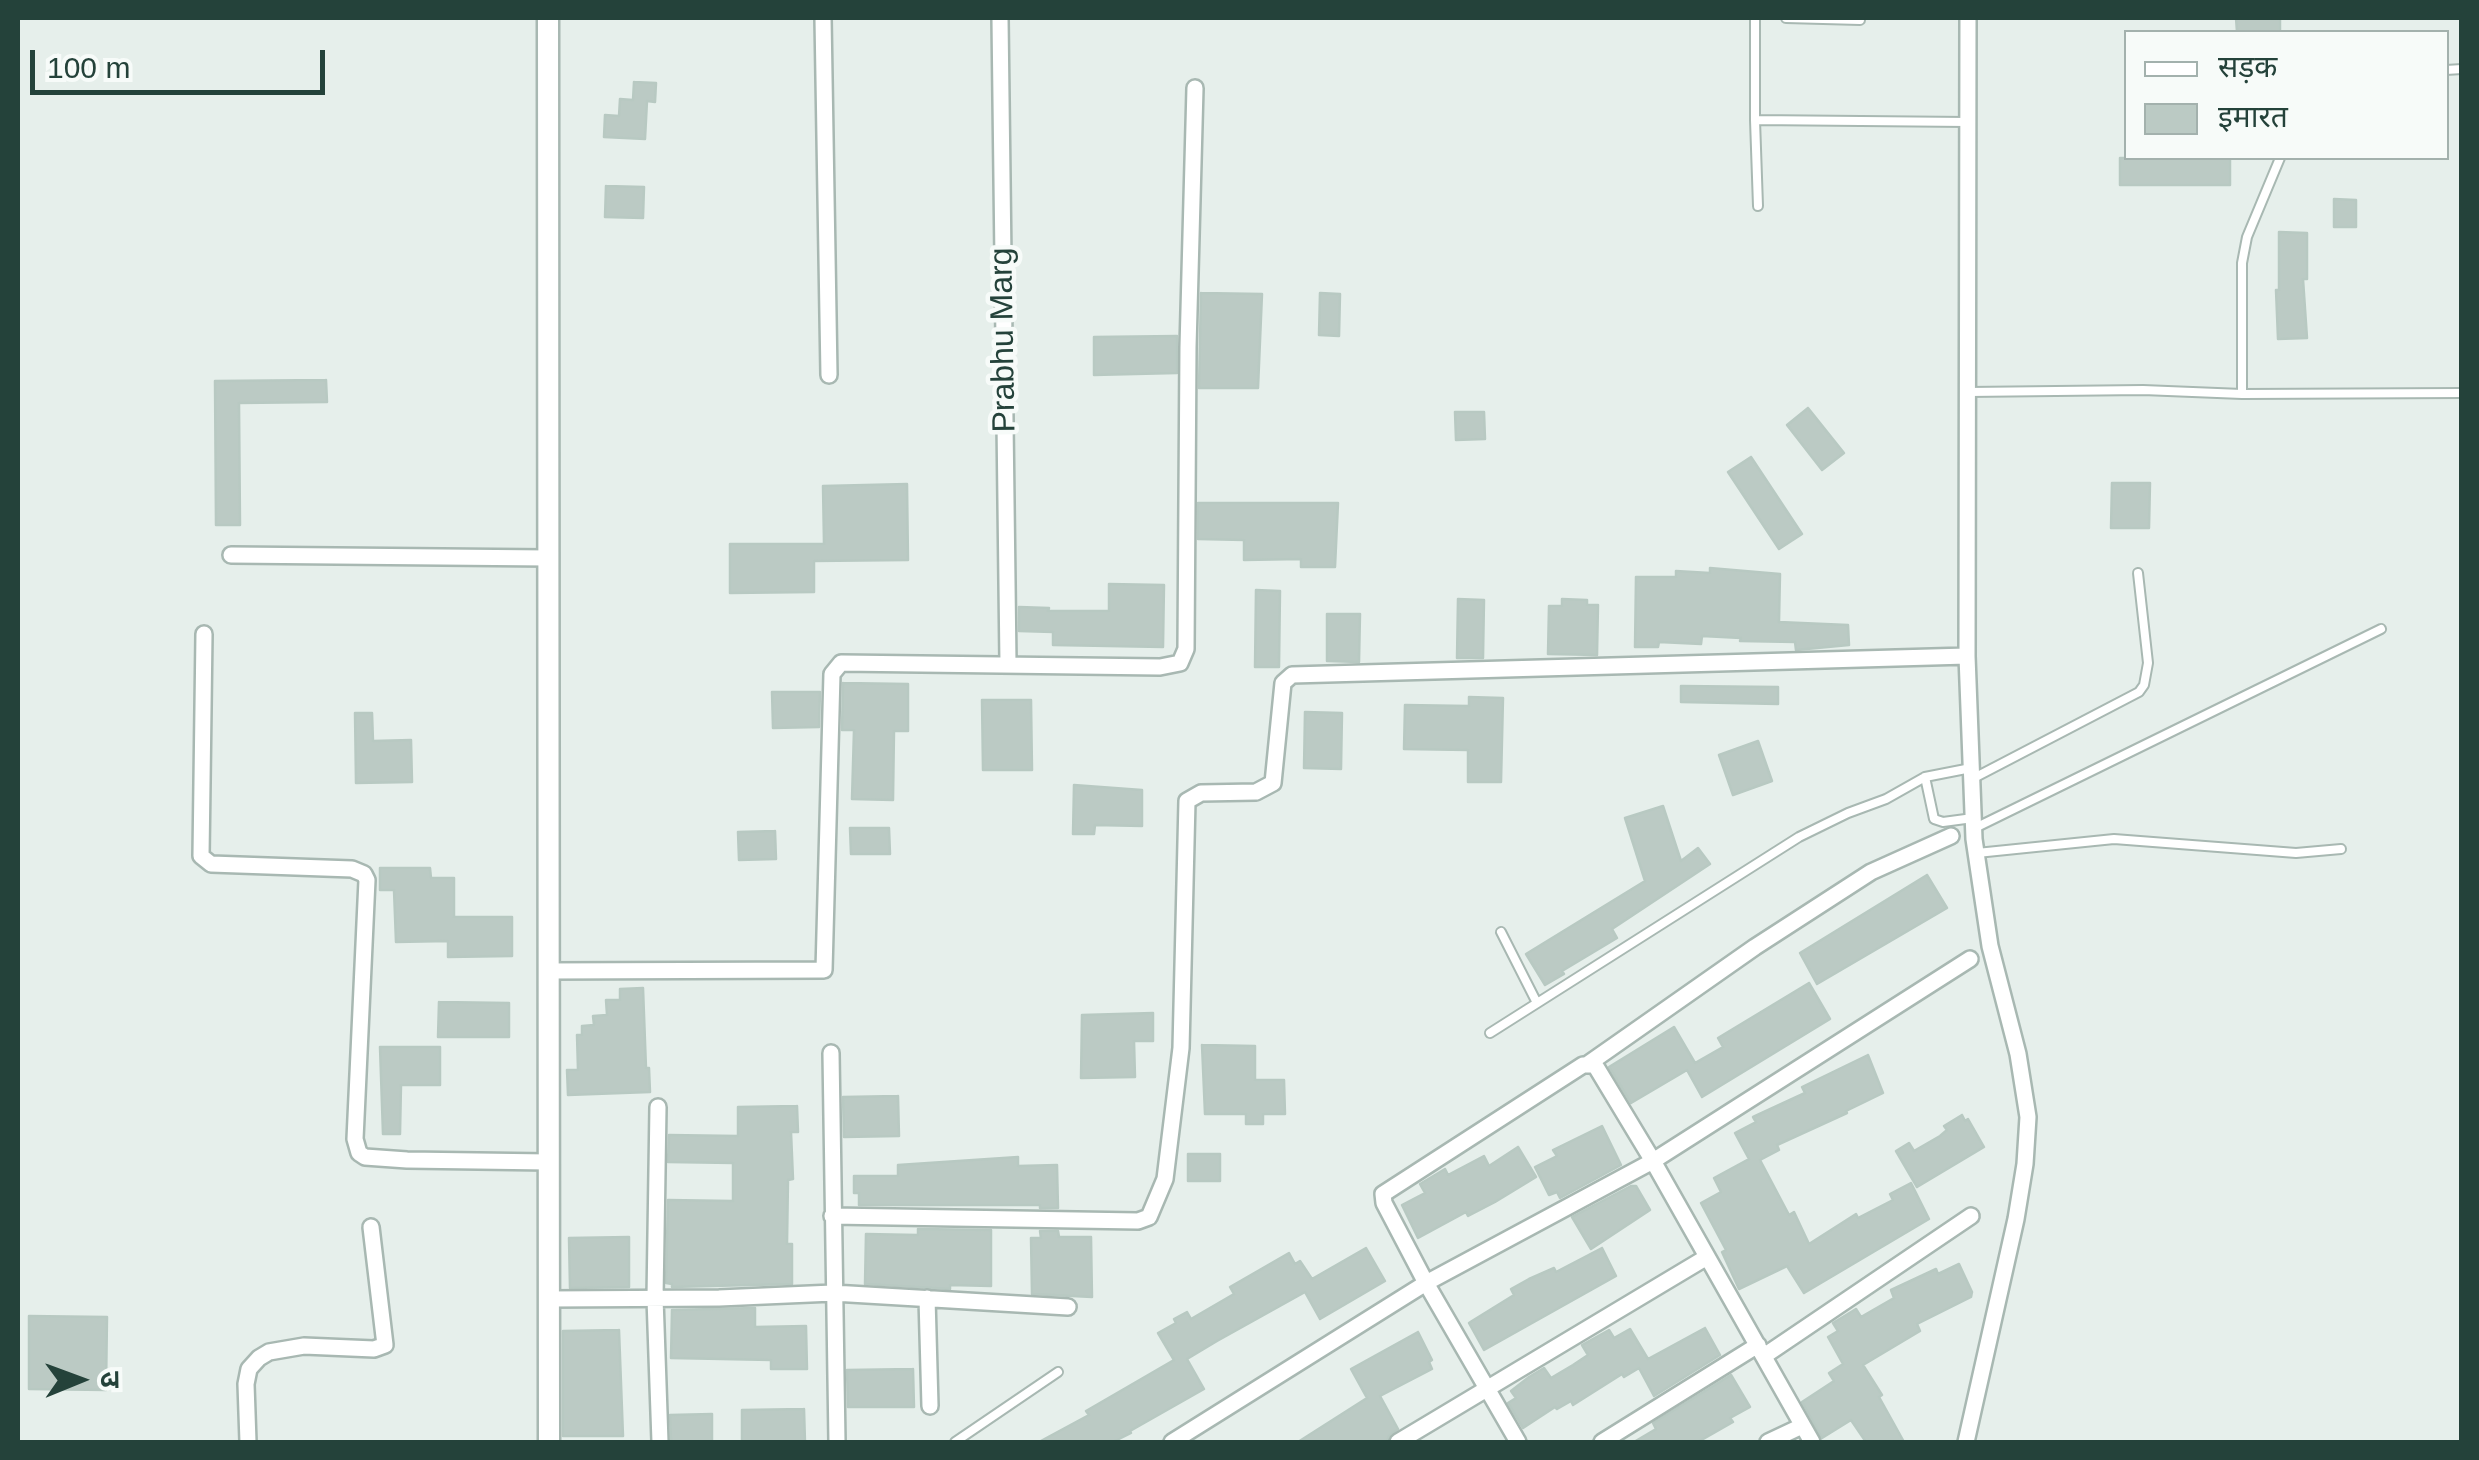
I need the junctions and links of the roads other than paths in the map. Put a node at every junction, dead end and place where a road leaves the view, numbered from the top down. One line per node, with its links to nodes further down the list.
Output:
1 (548, 18): 18 (street)
2 (823, 18): 13 (street)
3 (1000, 18): 23 (street, Prabhu Marg)
4 (1755, 18): 9 (lane)
5 (1786, 18): 7 (lane)
6 (1968, 18): 10 (street)
7 (1860, 20)
8 (1195, 88): 23 (street)
9 (1755, 120): 10 (lane); 12 (lane)
10 (1967, 122): 14 (street)
11 (2279, 160): 16 (lane)
12 (1758, 206)
13 (829, 375)
14 (1968, 392): 16 (lane); 22 (street)
15 (2462, 393): 16 (lane)
16 (2242, 394)
17 (231, 555): 18 (street)
18 (548, 558): 32 (street)
19 (2138, 573): 24 (lane)
20 (2381, 629): 26 (lane)
21 (204, 634): 39 (street)
22 (1967, 656): 24 (street); 40 (street)
23 (1008, 663): 32 (street)
24 (1971, 774): 25 (lane); 26 (street)
25 (1926, 777): 26 (lane); 33 (lane)
26 (1973, 824): 29 (street)
27 (1951, 836): 36 (street)
28 (2341, 849): 29 (lane)
29 (1975, 853): 66 (street)
30 (1500, 932): 33 (lane)
31 (1970, 959): 38 (street)
32 (548, 971): 39 (street)
33 (1538, 1002): 34 (lane)
34 (1490, 1033)
35 (831, 1052): 40 (street)
36 (1588, 1064): 38 (street); 44 (street)
37 (658, 1107): 46 (street)
38 (1653, 1161): 43 (street); 44 (street)
39 (548, 1162): 48 (street)
40 (832, 1216): 45 (street)
41 (1972, 1216): 50 (street)
42 (371, 1227): 55 (street)
43 (1708, 1257): 50 (street); 52 (street)
44 (1426, 1283): 52 (street); 60 (street)
45 (833, 1293): 46 (street); 47 (street); 58 (street)
46 (655, 1298): 48 (street); 57 (street)
47 (927, 1298): 49 (street); 53 (street)
48 (548, 1299): 56 (street)
49 (1068, 1307)
50 (1761, 1350): 54 (street); 63 (street)
51 (1058, 1372): 59 (lane)
52 (1487, 1389): 61 (street); 62 (street)
53 (930, 1406)
54 (1802, 1426): 64 (street); 65 (street)
55 (248, 1442)
56 (548, 1442)
57 (660, 1442)
58 (837, 1442)
59 (955, 1442)
60 (1172, 1442)
61 (1398, 1442)
62 (1518, 1442)
63 (1602, 1442)
64 (1768, 1442)
65 (1812, 1442)
66 (1966, 1442)

